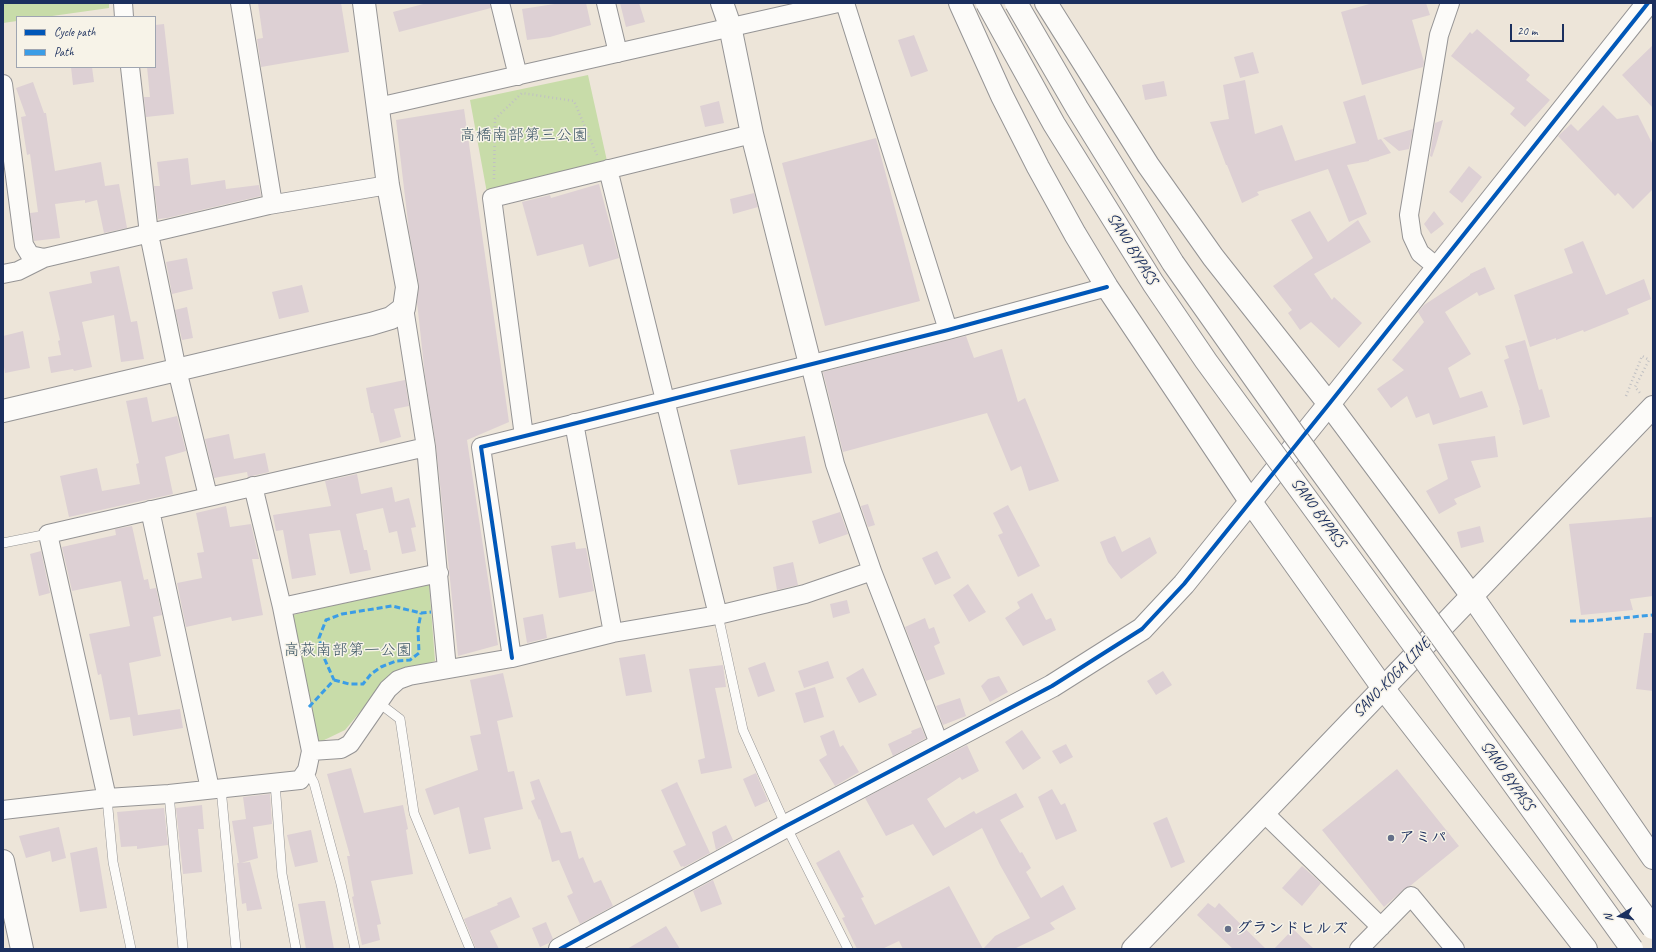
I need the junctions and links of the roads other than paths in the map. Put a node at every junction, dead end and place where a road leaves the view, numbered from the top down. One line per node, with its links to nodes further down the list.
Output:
1 (122, 3): 15 (street)
2 (240, 3): 25 (street)
3 (364, 3): 21 (main road)
4 (500, 3): 19 (street)
5 (606, 3): 17 (street)
6 (722, 3): 16 (main road)
7 (838, 3): 16 (street)
8 (845, 3): 32 (street)
9 (960, 3): 30 (main road)
10 (987, 3): 85 (main road, SANO BYPASS, bridge)
11 (1016, 3): 71 (main road, SANO BYPASS, bridge)
12 (1046, 3): 36 (main road)
13 (1450, 3): 28 (street)
14 (1648, 3): 28 (main road)
15 (124, 16)
16 (730, 26): 17 (street); 22 (main road)
17 (618, 53): 19 (street)
18 (130, 68): 26 (street)
19 (518, 76): 21 (street)
20 (3, 84): 27 (street)
21 (378, 108): 24 (main road)
22 (752, 134): 23 (street); 33 (main road)
23 (606, 170): 35 (street); 40 (street)
24 (388, 185): 25 (street); 31 (main road)
25 (273, 204): 26 (street)
26 (149, 234): 27 (street); 34 (street)
27 (44, 258): 29 (street)
28 (1438, 268): 36 (main road)
29 (3, 274)
30 (1107, 286): 32 (street); 44 (main road)
31 (404, 308): 34 (main road); 41 (street)
32 (948, 330): 33 (street)
33 (810, 364): 35 (street); 48 (street)
34 (177, 370): 38 (main road); 43 (street)
35 (665, 400): 39 (street); 52 (street)
36 (1329, 404): 44 (main road); 50 (main road)
37 (1653, 407): 50 (main road, SANO-KOGA LINE)
38 (3, 410)
39 (574, 423): 40 (street); 53 (street)
40 (524, 436): 54 (street)
41 (426, 447): 42 (street); 49 (street)
42 (254, 486): 43 (street); 51 (street)
43 (208, 496): 45 (street)
44 (1250, 502): 56 (main road); 58 (main road)
45 (150, 510): 46 (street); 62 (street)
46 (48, 534): 47 (lane); 64 (street)
47 (3, 543)
48 (872, 571): 52 (street); 58 (street)
49 (439, 573): 51 (street); 55 (street)
50 (1472, 596): 56 (main road, SANO-KOGA LINE); 68 (main road)
51 (282, 607): 59 (street)
52 (718, 614): 53 (street); 67 (lane)
53 (613, 633): 54 (street)
54 (512, 658): 55 (street)
55 (447, 669): 57 (street)
56 (1383, 688): 66 (main road, SANO-KOGA LINE); 84 (main road)
57 (379, 703): 59 (street); 78 (lane)
58 (940, 746): 67 (main road)
59 (310, 751): 60 (street)
60 (307, 770): 61 (street); 77 (lane)
61 (275, 783): 62 (street); 76 (lane)
62 (215, 788): 63 (street); 75 (lane)
63 (169, 794): 64 (street); 74 (lane)
64 (108, 798): 65 (street); 73 (lane)
65 (3, 810)
66 (1263, 812): 70 (street); 81 (main road, SANO-KOGA LINE)
67 (786, 826): 79 (main road); 80 (lane)
68 (1653, 858)
69 (3, 861): 72 (main road)
70 (1381, 927): 82 (street); 83 (street)
71 (1653, 928)
72 (22, 949)
73 (131, 949)
74 (183, 949)
75 (236, 949)
76 (296, 949)
77 (355, 949)
78 (470, 949)
79 (560, 949)
80 (848, 949)
81 (1133, 949)
82 (1359, 949)
83 (1455, 949)
84 (1586, 949)
85 (1632, 949)

